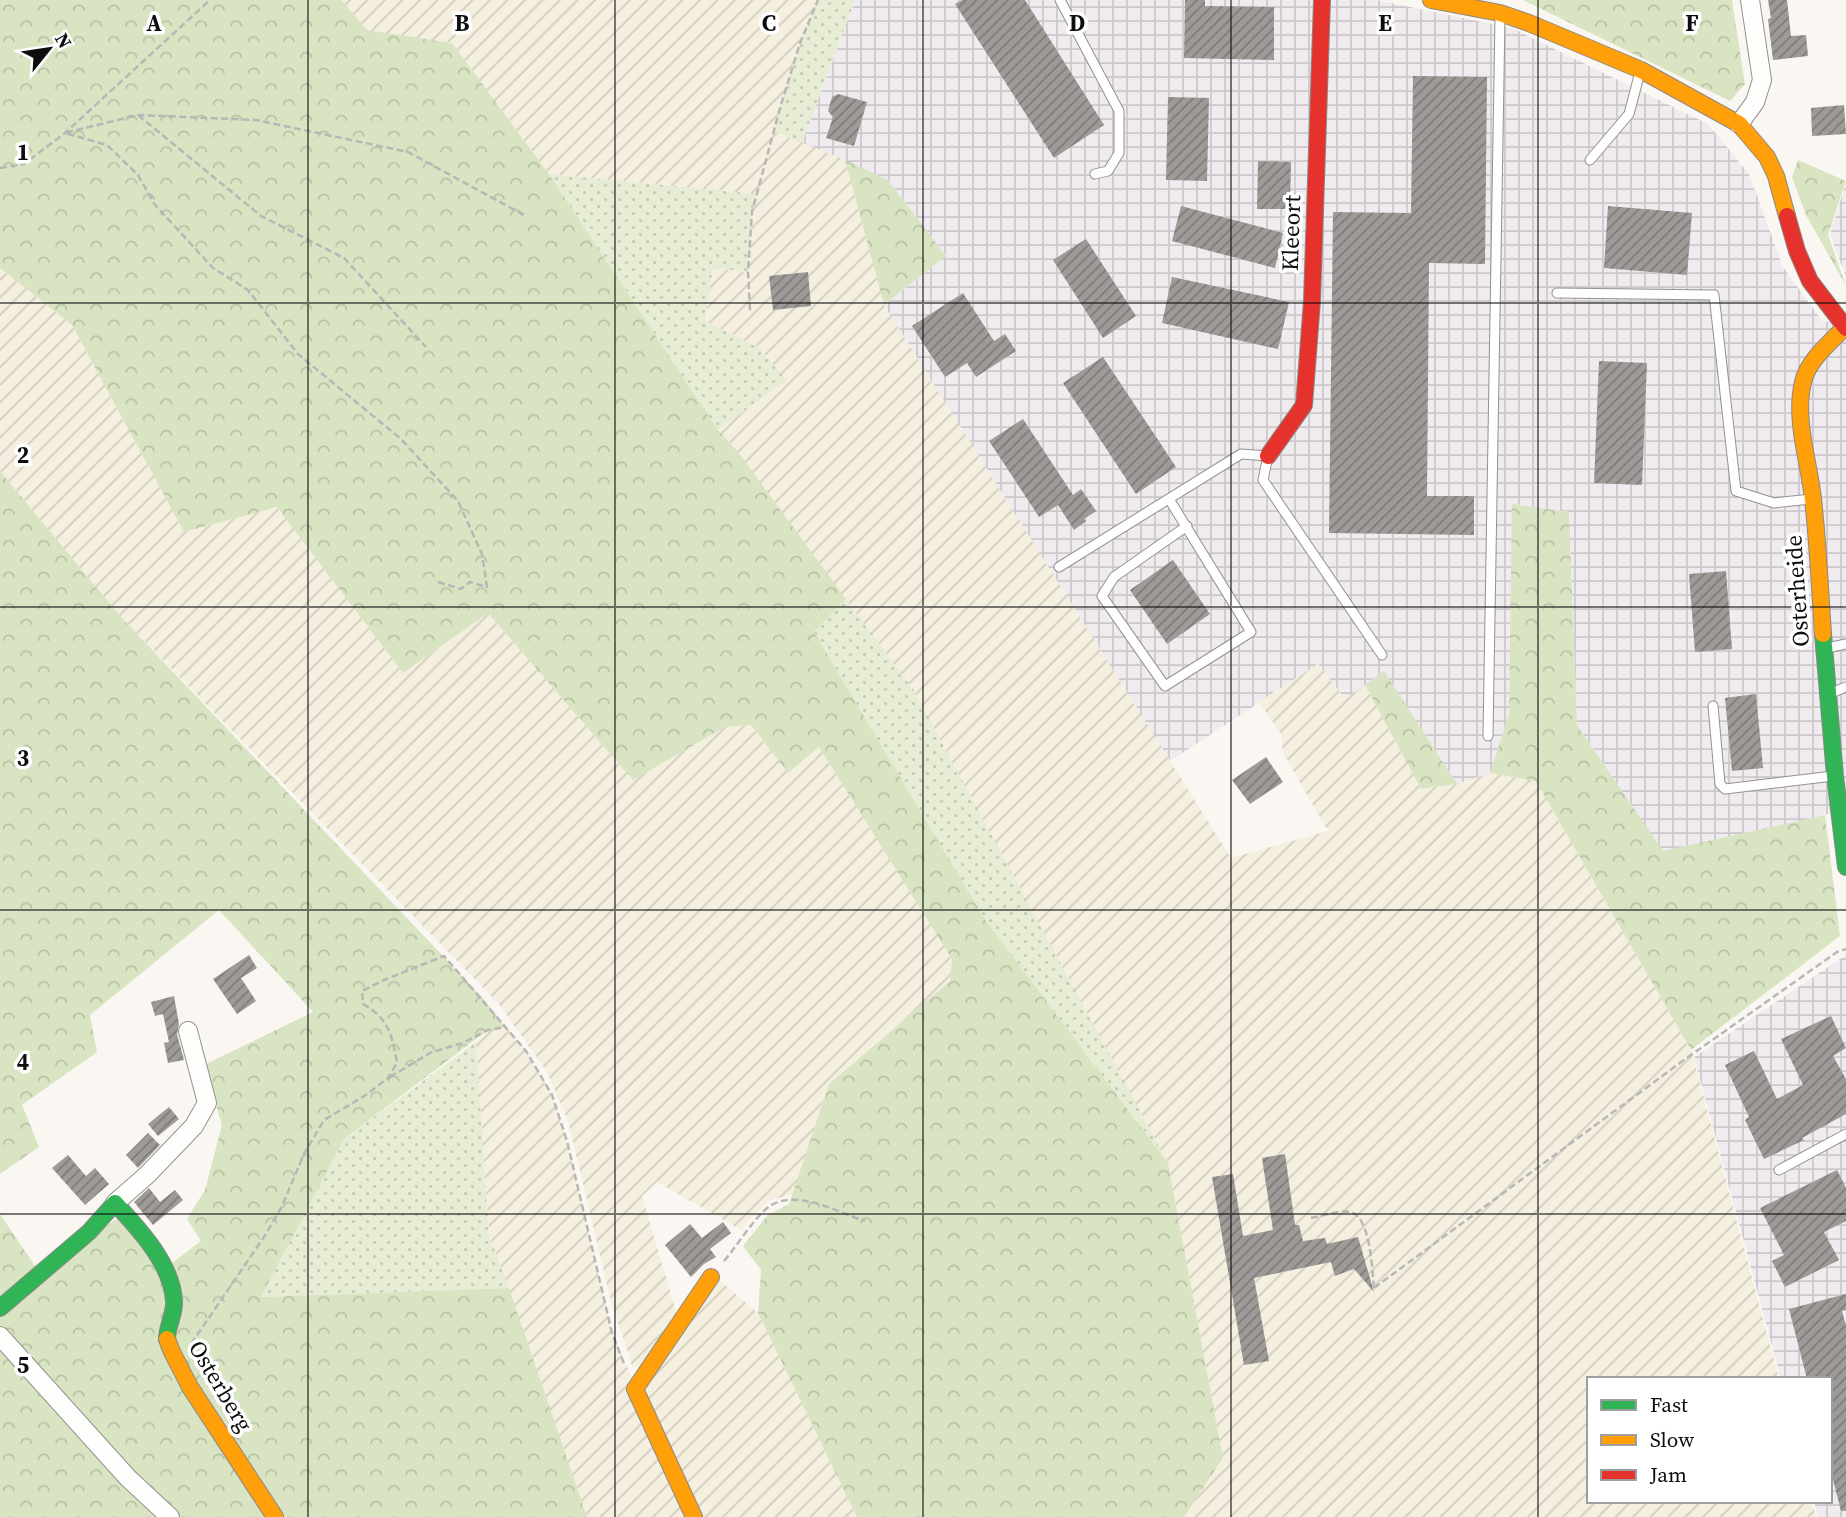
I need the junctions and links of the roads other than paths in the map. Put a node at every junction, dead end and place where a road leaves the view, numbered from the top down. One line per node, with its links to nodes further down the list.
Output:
1 (1060, 0): 9 (lane)
2 (1322, 0): 12 (street, Kleeort)
3 (1431, 0): 5 (street)
4 (1750, 0): 7 (street)
5 (1500, 13): 6 (street); 23 (lane)
6 (1641, 70): 7 (street); 8 (lane)
7 (1739, 124): 11 (street)
8 (1590, 160)
9 (1095, 174)
10 (1557, 293): 14 (lane)
11 (1845, 327): 14 (street, Osterheide)
12 (1268, 456): 13 (lane); 19 (lane)
13 (1169, 499): 15 (lane); 16 (lane)
14 (1812, 499): 18 (street, Osterheide)
15 (1187, 526): 15 (lane)
16 (1059, 567)
17 (1846, 644): 18 (lane)
18 (1824, 648): 21 (street, Osterheide)
19 (1382, 655)
20 (1846, 687): 21 (lane)
21 (1828, 695): 24 (street, Osterheide)
22 (1713, 706): 24 (lane)
23 (1488, 736)
24 (1835, 775): 25 (street, Osterheide)
25 (1846, 867)
26 (188, 1031): 29 (street)
27 (1846, 1135): 28 (lane)
28 (1779, 1170)
29 (115, 1203): 31 (street); 34 (street, Osterberg)
30 (711, 1277): 35 (street)
31 (0, 1308)
32 (0, 1336): 33 (street)
33 (170, 1517)
34 (275, 1517)
35 (694, 1517)

